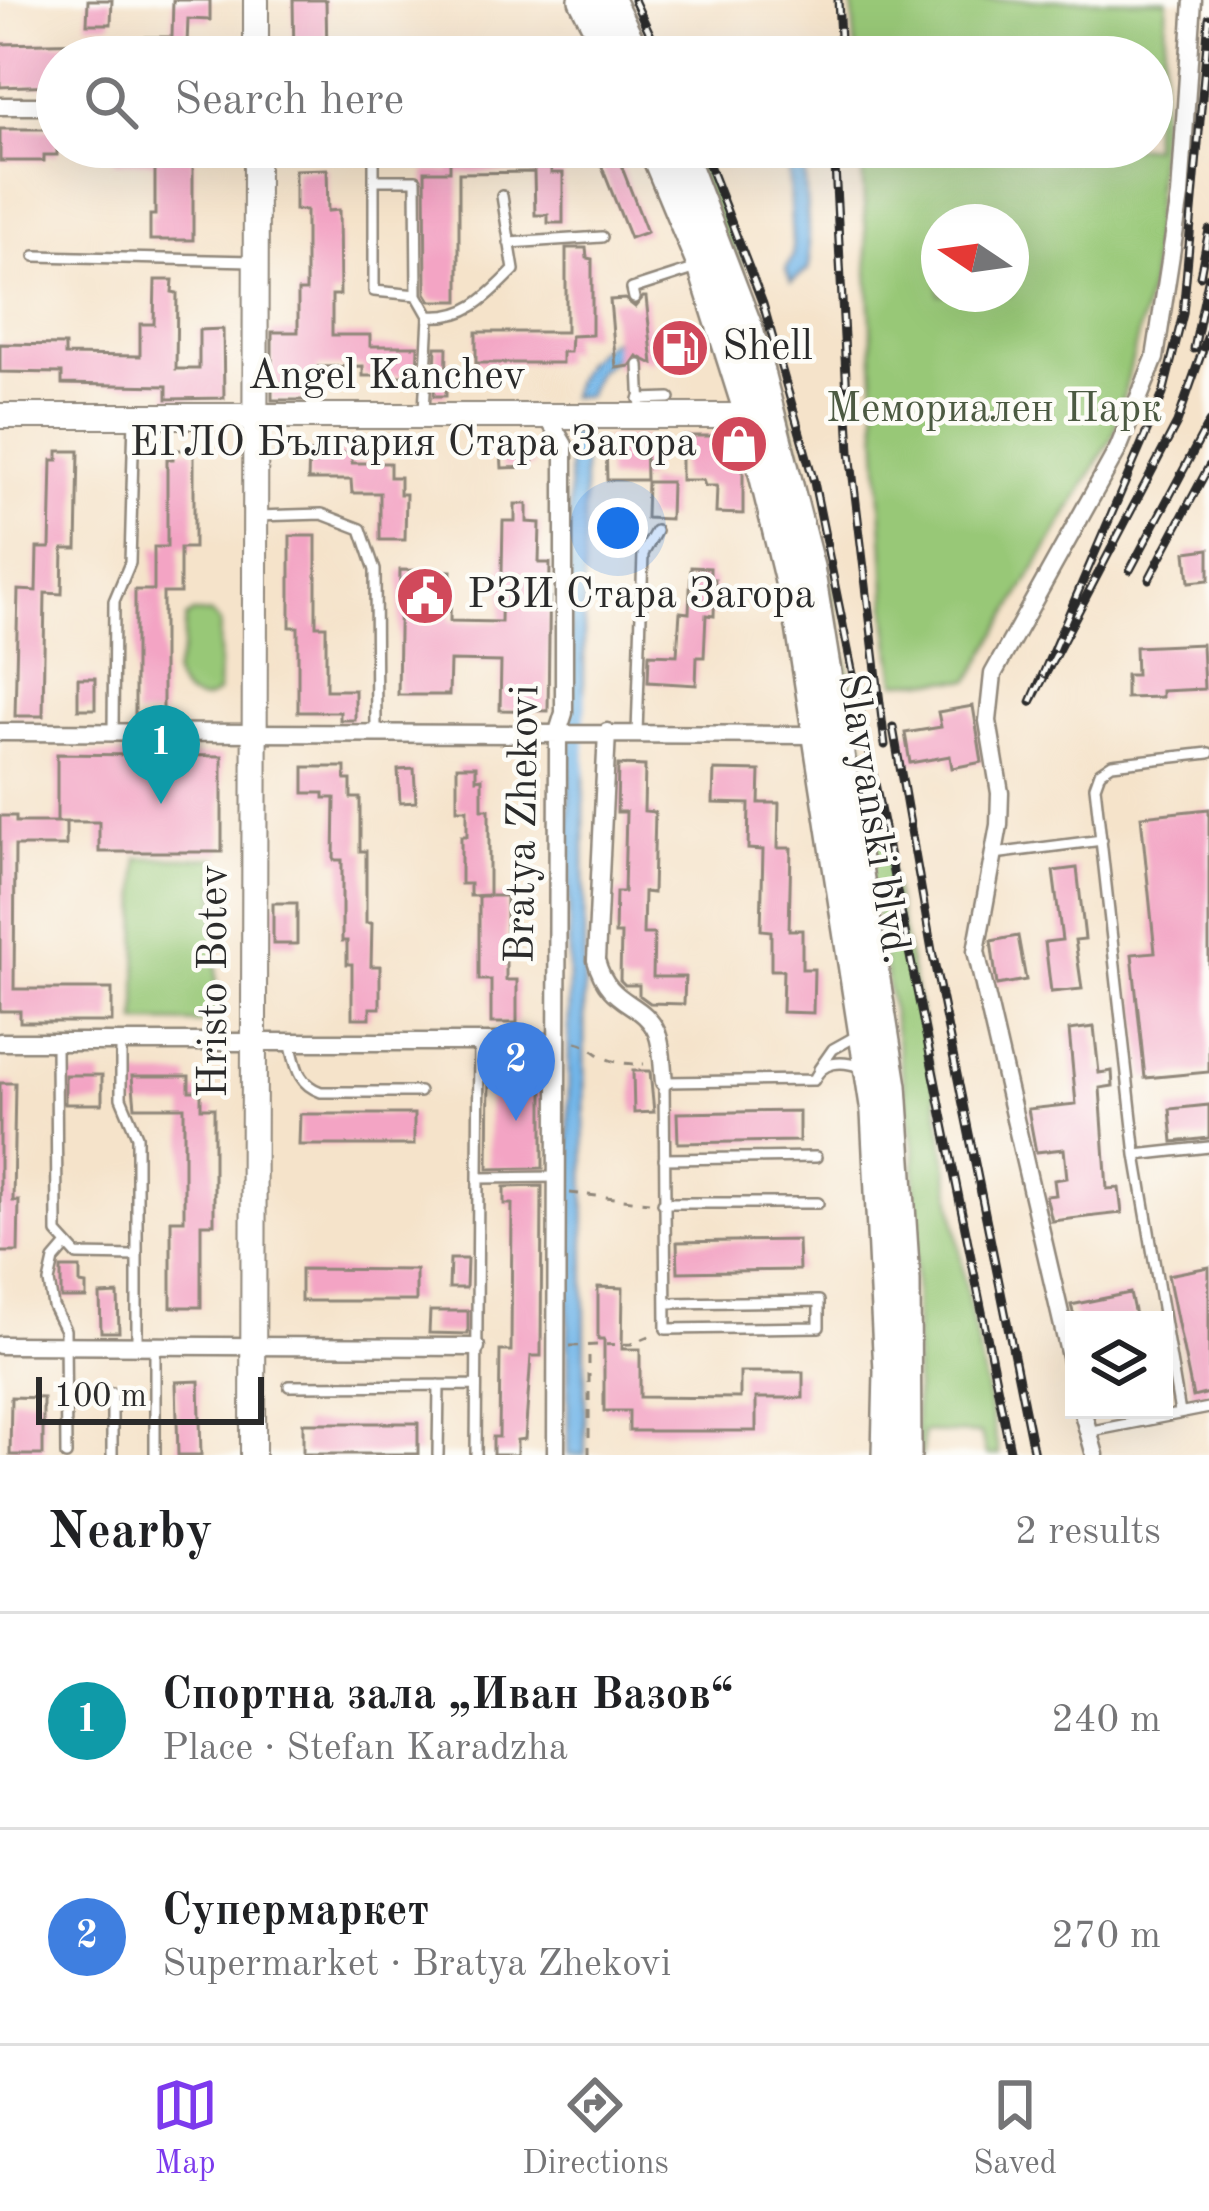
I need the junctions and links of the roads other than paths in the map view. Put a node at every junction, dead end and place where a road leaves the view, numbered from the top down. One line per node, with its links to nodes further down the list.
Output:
1 (256, 0): 5 (street)
2 (583, 0): 6 (main road)
3 (610, 0): 7 (main road)
4 (1193, 0): 45 (street)
5 (256, 36)
6 (601, 36)
7 (628, 36)
8 (0, 106): 9 (street)
9 (36, 106)
10 (256, 168): 19 (street, Hristo Botev)
11 (374, 168): 14 (lane)
12 (661, 168): 20 (main road, Slavyanski blvd.)
13 (687, 168): 32 (main road, Slavyanski blvd.)
14 (374, 179): 21 (lane); 21 (lane)
15 (502, 196): 17 (lane)
16 (602, 236): 17 (lane)
17 (509, 243): 23 (lane)
18 (35, 256): 19 (lane)
19 (256, 261): 29 (street, Hristo Botev)
20 (702, 267): 22 (lane); 32 (main road, Slavyanski blvd.)
21 (417, 295): 23 (lane)
22 (634, 298)
23 (429, 316): 30 (lane)
24 (639, 365): 26 (lane)
25 (670, 398): 26 (lane)
26 (640, 408): 31 (street, Angel Kanchev); 32 (street, Angel Kanchev)
27 (0, 416): 28 (street, Angel Kanchev)
28 (134, 416): 29 (street, Angel Kanchev); 36 (lane)
29 (255, 416): 30 (street, Angel Kanchev); 33 (street, Hristo Botev)
30 (423, 416): 31 (street, Angel Kanchev)
31 (566, 416): 39 (street, Bratya Zhekovi)
32 (761, 416): 42 (main road, Slavyanski blvd.)
33 (255, 516): 37 (street, Hristo Botev); 38 (lane)
34 (656, 531): 41 (lane)
35 (0, 732): 36 (street)
36 (113, 732): 37 (street)
37 (254, 732): 38 (street); 50 (street, Hristo Botev)
38 (376, 732): 39 (street)
39 (562, 732): 40 (street); 53 (street, Bratya Zhekovi)
40 (607, 732): 41 (street); 56 (street)
41 (637, 733): 42 (street)
42 (828, 735): 46 (main road, Slavyanski blvd.); 91 (main road, Slavyanski blvd.)
43 (1209, 753): 44 (lane)
44 (1102, 840): 45 (lane); 59 (lane)
45 (994, 854): 69 (street)
46 (865, 1032): 54 (lane); 55 (main road, Slavyanski blvd.)
47 (0, 1042): 48 (street)
48 (56, 1042): 49 (street); 66 (lane)
49 (121, 1042): 50 (street); 67 (lane)
50 (254, 1042): 51 (street); 73 (street, Hristo Botev)
51 (290, 1042): 52 (street); 57 (lane)
52 (478, 1042): 53 (street); 63 (lane)
53 (562, 1042): 62 (street, Bratya Zhekovi)
54 (818, 1071): 55 (lane); 56 (lane)
55 (871, 1071): 90 (main road, Slavyanski blvd.)
56 (663, 1073): 61 (lane)
57 (419, 1092)
58 (1209, 1148): 59 (lane)
59 (1136, 1155): 80 (lane)
60 (816, 1157): 61 (lane)
61 (664, 1159): 65 (lane)
62 (556, 1177): 63 (lane); 89 (street, Bratya Zhekovi)
63 (478, 1178): 74 (lane)
64 (818, 1203): 65 (lane)
65 (663, 1206): 68 (lane)
66 (65, 1246): 67 (lane); 71 (lane)
67 (137, 1256): 72 (lane)
68 (666, 1303): 68 (lane)
69 (1065, 1335)
70 (0, 1345): 71 (street)
71 (65, 1345): 72 (street); 83 (lane)
72 (146, 1346): 73 (street); 85 (lane)
73 (253, 1346): 74 (street); 86 (street, Hristo Botev)
74 (476, 1347): 76 (lane)
75 (439, 1385): 76 (lane); 77 (lane); 87 (lane)
76 (476, 1385): 88 (lane)
77 (289, 1386)
78 (112, 1393): 84 (lane)
79 (1209, 1408): 80 (lane)
80 (1180, 1414): 82 (lane)
81 (1084, 1419): 82 (street)
82 (1088, 1432): 92 (street)
83 (66, 1455)
84 (112, 1455)
85 (155, 1455)
86 (253, 1455)
87 (439, 1455)
88 (476, 1455)
89 (556, 1455)
90 (886, 1455)
91 (907, 1455)
92 (1095, 1455)

